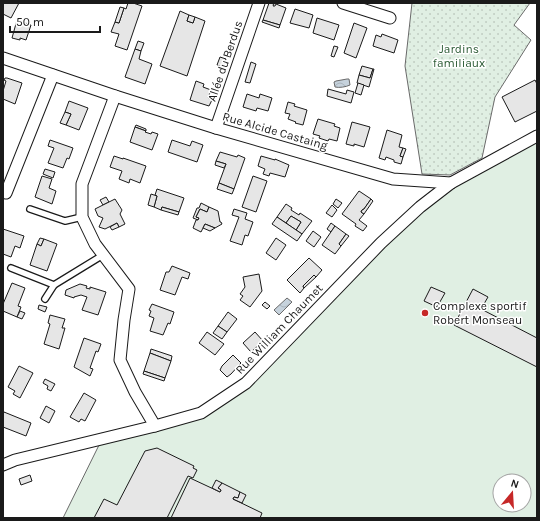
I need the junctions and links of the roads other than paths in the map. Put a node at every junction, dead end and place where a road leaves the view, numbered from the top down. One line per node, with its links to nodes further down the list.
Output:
1 (259, 3): 7 (street, Allée du Berdus)
2 (343, 3): 3 (street)
3 (390, 18)
4 (3, 58): 5 (street, Rue Alcide Castaing)
5 (53, 75): 6 (street, Rue Alcide Castaing); 10 (street)
6 (115, 96): 7 (street, Rue Alcide Castaing); 12 (street)
7 (216, 128): 9 (street, Rue Alcide Castaing)
8 (537, 136): 9 (street)
9 (451, 183): 17 (street, Rue William Chaumet)
10 (3, 192)
11 (30, 209): 12 (lane)
12 (82, 217): 13 (street)
13 (104, 255): 15 (lane); 17 (street)
14 (11, 268): 15 (lane)
15 (54, 285): 16 (lane)
16 (45, 299)
17 (155, 426): 18 (street, Rue William Chaumet)
18 (3, 465)

